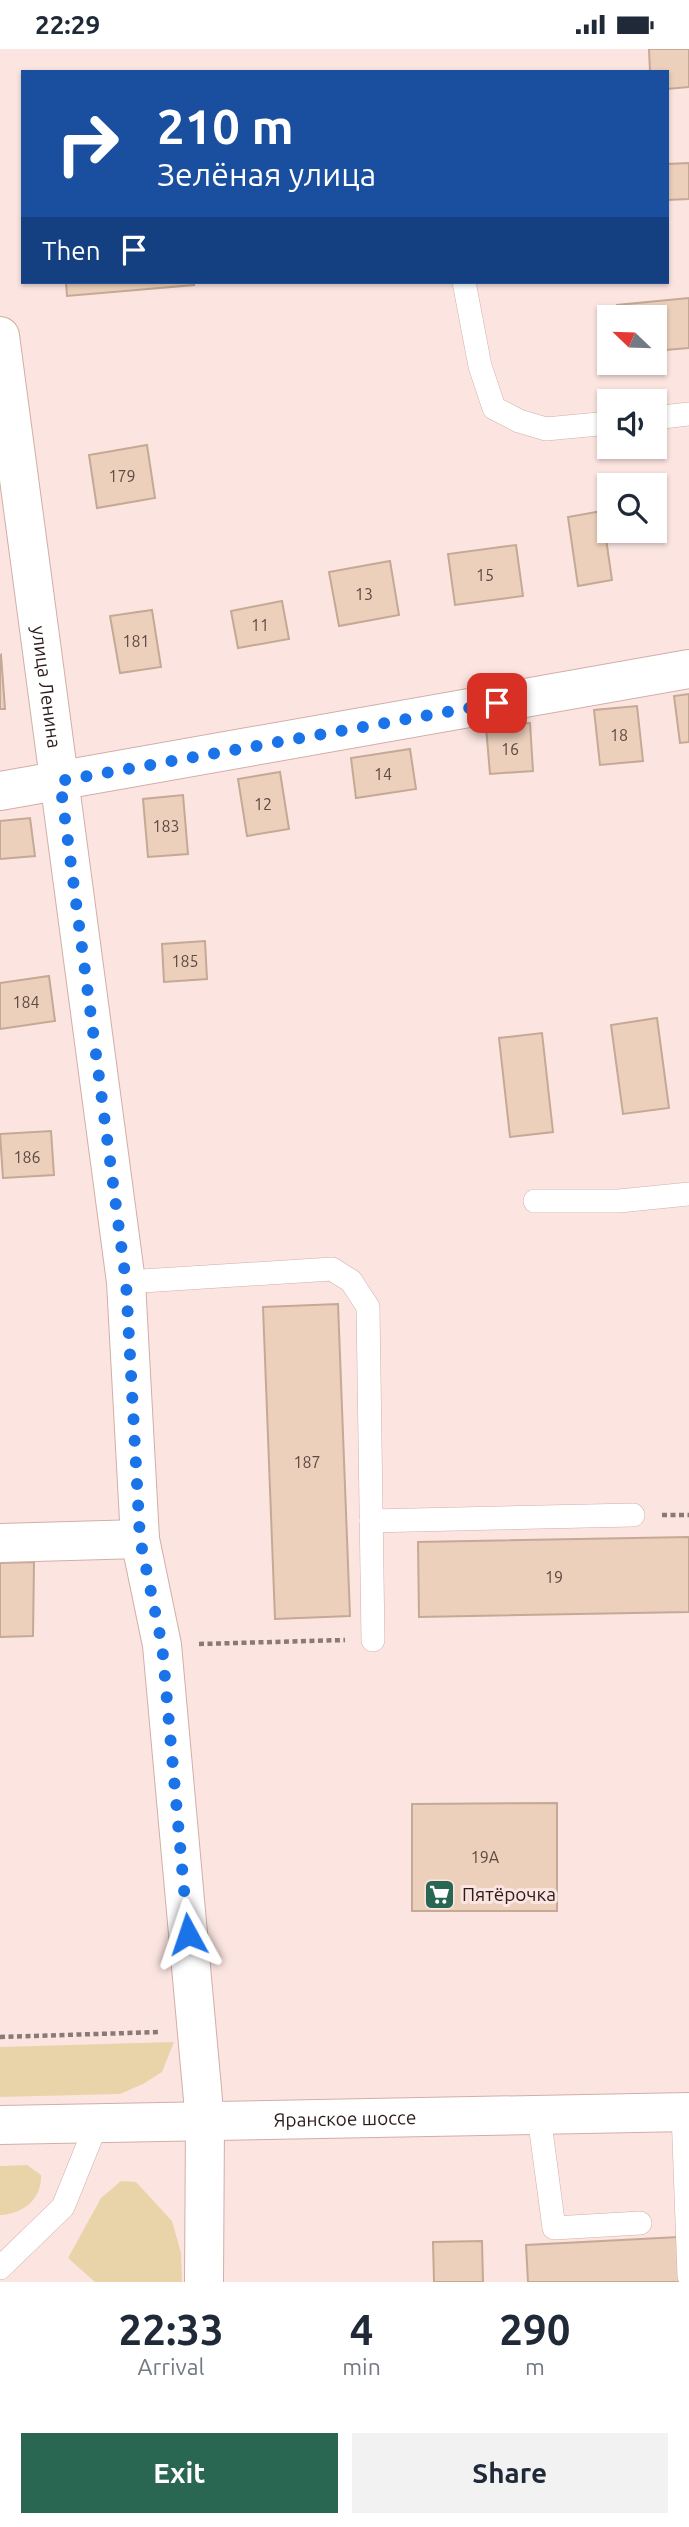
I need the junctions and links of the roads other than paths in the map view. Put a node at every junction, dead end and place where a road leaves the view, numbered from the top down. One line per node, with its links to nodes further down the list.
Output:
1 (464, 284): 5 (lane)
2 (0, 336): 7 (street, улица Ленина)
3 (689, 414): 4 (lane)
4 (667, 417)
5 (597, 424)
6 (689, 669): 7 (street)
7 (60, 781): 8 (street); 11 (street, улица Ленина)
8 (0, 791)
9 (689, 1194): 10 (lane)
10 (535, 1201)
11 (126, 1282): 13 (lane); 14 (street, улица Ленина)
12 (633, 1515): 13 (lane)
13 (371, 1521): 16 (lane)
14 (140, 1539): 15 (street); 19 (street, улица Ленина)
15 (0, 1543)
16 (373, 1640)
17 (686, 2112): 18 (street, Яранское шоссе); 24 (lane)
18 (539, 2116): 19 (street, Яранское шоссе); 22 (lane)
19 (205, 2122): 20 (street, Яранское шоссе); 25 (street, улица Ленина)
20 (97, 2123): 21 (street, Яранское шоссе); 23 (lane)
21 (0, 2125)
22 (640, 2223)
23 (0, 2268)
24 (689, 2276)
25 (204, 2282)

